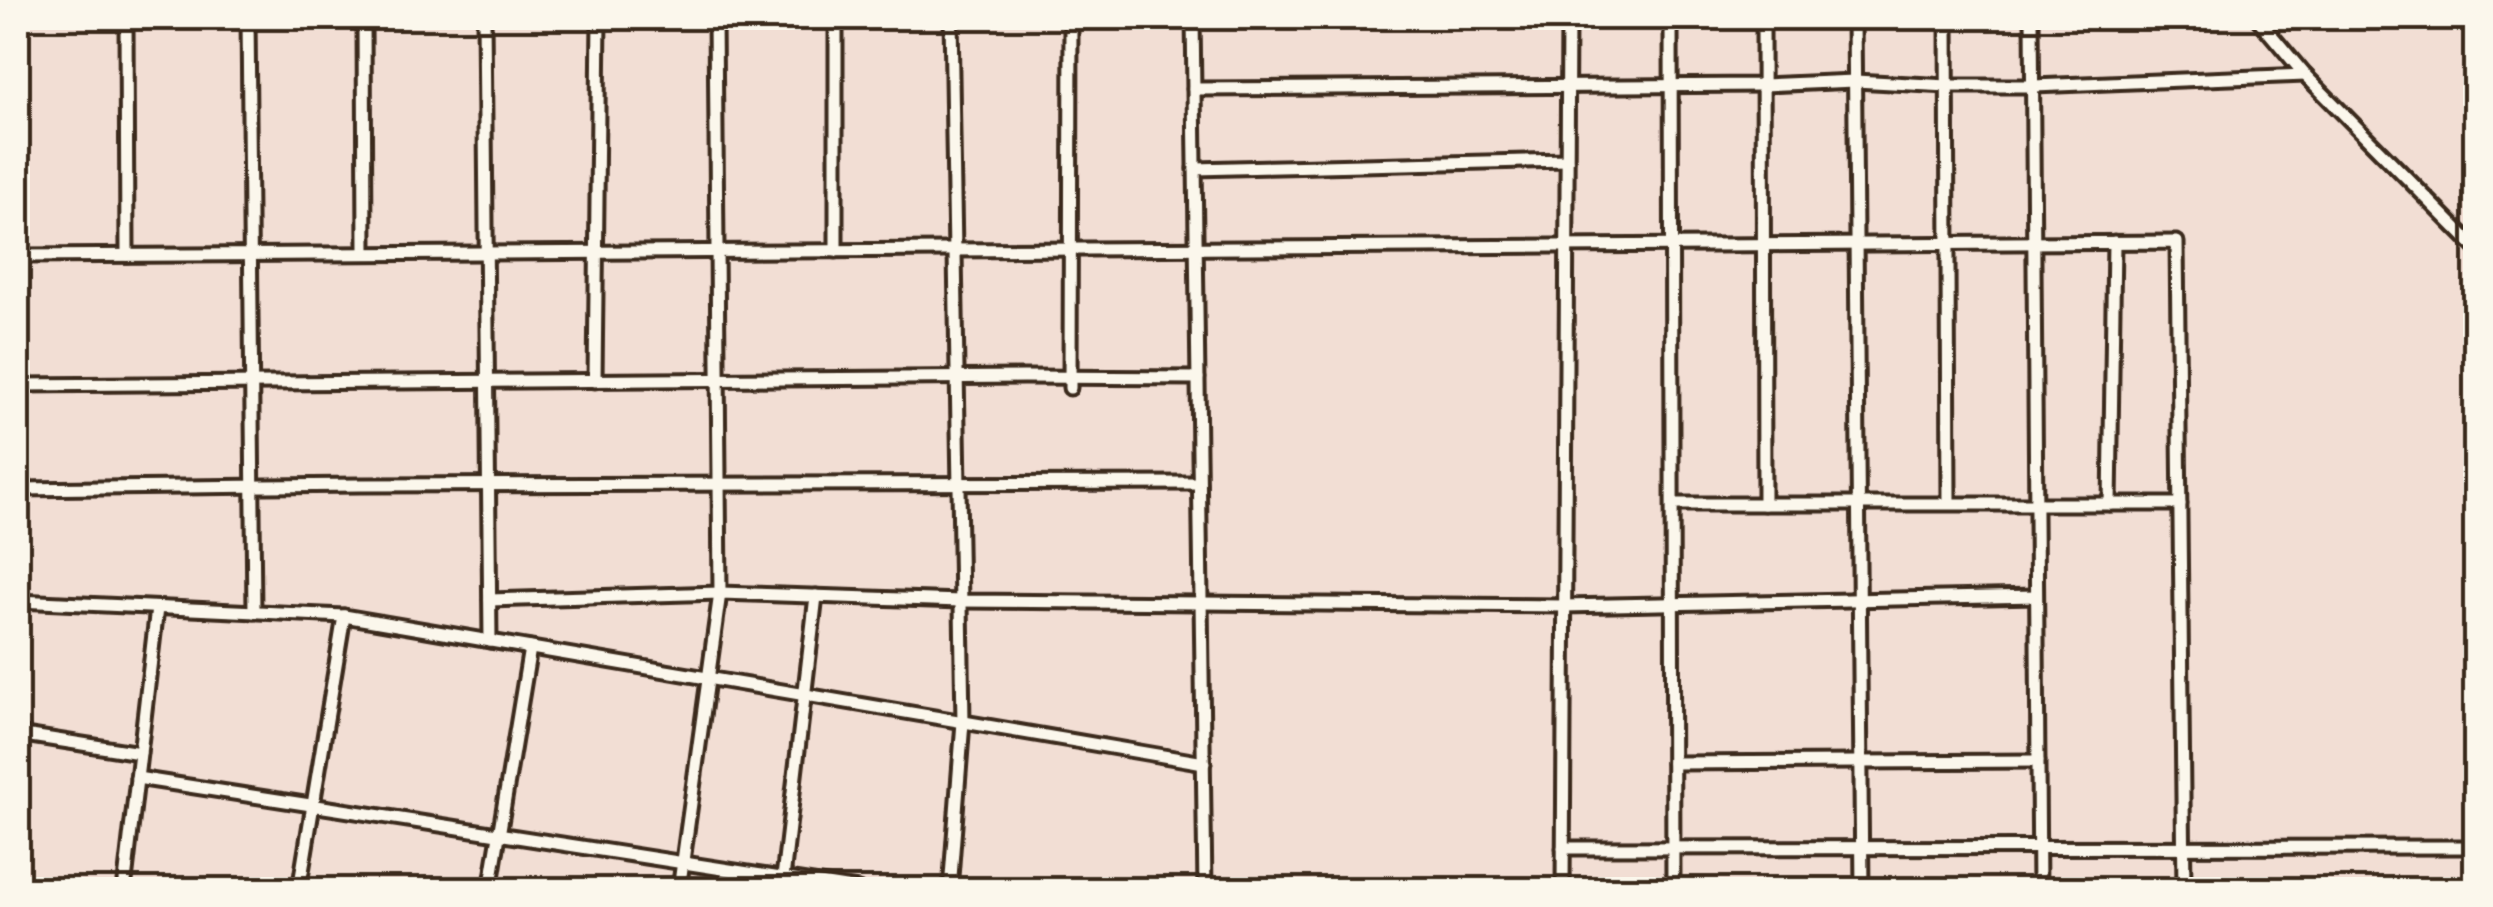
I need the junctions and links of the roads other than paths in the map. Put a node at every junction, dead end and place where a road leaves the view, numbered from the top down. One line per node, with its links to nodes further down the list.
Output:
1 (126, 18): 46 (street)
2 (248, 18): 43 (street)
3 (364, 18): 44 (street)
4 (484, 18): 40 (street)
5 (599, 18): 41 (street)
6 (715, 18): 42 (street)
7 (836, 18): 39 (street)
8 (952, 18): 36 (street)
9 (1071, 18): 37 (street)
10 (1193, 18): 25 (street)
11 (1568, 18): 20 (street)
12 (1672, 18): 21 (street)
13 (1764, 18): 22 (street)
14 (1854, 18): 19 (street)
15 (1947, 18): 23 (street)
16 (2032, 18): 24 (street)
17 (2257, 18): 18 (street)
18 (2305, 74): 24 (street); 35 (street)
19 (1855, 81): 22 (street); 23 (street); 30 (street)
20 (1567, 85): 21 (street); 25 (street); 26 (street)
21 (1672, 85): 22 (street); 34 (street)
22 (1764, 86): 32 (street)
23 (1948, 86): 24 (street); 31 (street)
24 (2034, 86): 29 (street)
25 (1194, 89): 27 (street)
26 (1567, 160): 27 (street); 33 (street)
27 (1195, 168): 38 (street)
28 (2114, 242): 29 (street); 66 (street); 67 (street)
29 (2037, 243): 31 (street); 65 (street)
30 (1856, 244): 31 (street); 32 (street); 64 (street)
31 (1948, 244): 61 (street)
32 (1765, 245): 34 (street); 63 (street)
33 (1566, 246): 34 (street); 38 (street); 77 (street)
34 (1672, 246): 62 (street)
35 (2476, 248)
36 (955, 250): 37 (street); 39 (street); 48 (street)
37 (1070, 250): 38 (street); 53 (street)
38 (1196, 250): 47 (street)
39 (836, 251): 42 (street)
40 (487, 252): 41 (street); 44 (street); 51 (street)
41 (596, 252): 42 (street); 49 (street)
42 (717, 252): 50 (street)
43 (250, 254): 44 (street); 46 (street); 52 (street)
44 (365, 254)
45 (18, 256): 46 (street)
46 (126, 256)
47 (1198, 378): 53 (street); 55 (street)
48 (957, 379): 50 (street); 53 (street); 57 (street)
49 (595, 381): 50 (street); 51 (street)
50 (718, 381): 56 (street)
51 (488, 382): 52 (street); 58 (street)
52 (251, 383): 54 (street); 59 (street)
53 (1070, 383)
54 (18, 385)
55 (1200, 483): 57 (street); 75 (street)
56 (719, 484): 57 (street); 58 (street); 68 (street)
57 (959, 484): 74 (street)
58 (489, 485): 59 (street); 71 (street)
59 (252, 486): 60 (street); 79 (street)
60 (18, 488)
61 (1950, 503): 64 (street); 65 (street)
62 (1673, 504): 63 (street); 76 (street)
63 (1764, 504): 64 (street)
64 (1859, 504): 72 (street)
65 (2036, 504): 66 (street); 70 (street)
66 (2110, 504): 67 (street)
67 (2180, 504): 97 (street)
68 (720, 593): 69 (street); 71 (street); 83 (street)
69 (816, 596): 74 (street); 84 (street)
70 (2036, 596): 72 (street); 88 (street)
71 (490, 600): 81 (street)
72 (1860, 600): 76 (street); 89 (street)
73 (18, 601): 78 (street)
74 (961, 601): 75 (street); 85 (street)
75 (1201, 604): 77 (street); 90 (street)
76 (1673, 604): 77 (street); 91 (street)
77 (1564, 606): 99 (street)
78 (157, 608): 79 (street); 87 (street)
79 (254, 612): 80 (street)
80 (344, 616): 81 (street); 93 (street)
81 (490, 641): 82 (street)
82 (530, 648): 83 (street); 94 (street)
83 (708, 678): 84 (street); 101 (street)
84 (805, 695): 85 (street); 102 (street)
85 (963, 722): 90 (street); 108 (street)
86 (18, 734): 87 (street)
87 (140, 753): 92 (street)
88 (2038, 761): 89 (street); 96 (street)
89 (1862, 762): 91 (street); 95 (street)
90 (1204, 764): 109 (street)
91 (1673, 764): 100 (street)
92 (137, 778): 93 (street); 103 (street)
93 (313, 806): 94 (street); 104 (street)
94 (500, 834): 101 (street); 105 (street)
95 (1863, 847): 96 (street); 100 (street); 112 (street)
96 (2038, 847): 97 (street); 113 (street)
97 (2184, 847): 98 (street); 114 (street)
98 (2476, 847)
99 (1563, 848): 100 (street); 110 (street)
100 (1673, 848): 111 (street)
101 (682, 862): 102 (street); 106 (street)
102 (783, 878): 107 (street)
103 (124, 890)
104 (299, 890)
105 (490, 890)
106 (679, 890)
107 (858, 890)
108 (950, 890)
109 (1206, 890)
110 (1563, 890)
111 (1674, 890)
112 (1862, 890)
113 (2039, 890)
114 (2184, 890)

